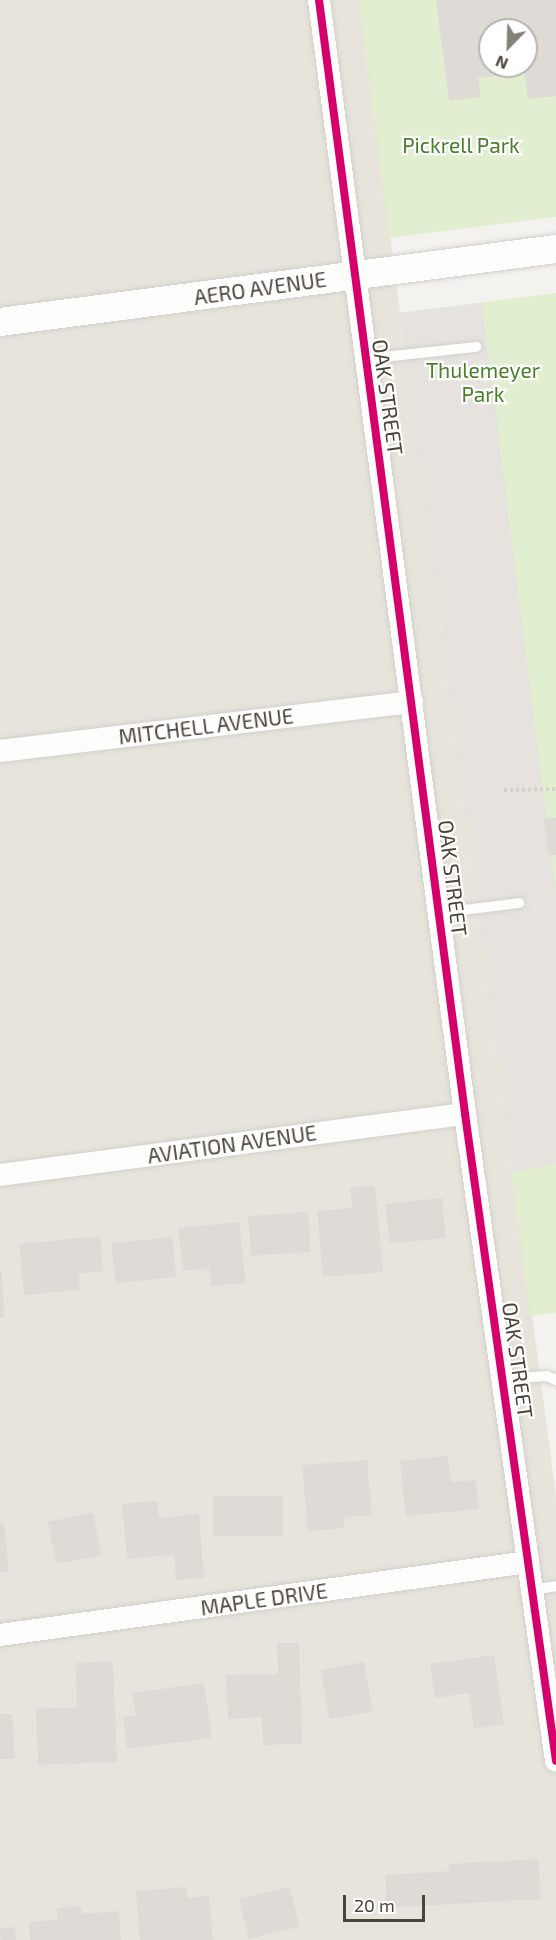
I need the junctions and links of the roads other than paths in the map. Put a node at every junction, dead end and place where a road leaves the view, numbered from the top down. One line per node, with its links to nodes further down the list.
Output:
1 (319, 0): 3 (street, OAK STREET)
2 (556, 249): 3 (street, AERO AVENUE)
3 (354, 275): 4 (street, AERO AVENUE); 6 (street, OAK STREET)
4 (0, 322)
5 (476, 347): 6 (lane)
6 (365, 359): 7 (street, OAK STREET)
7 (412, 702): 8 (street, MITCHELL AVENUE); 10 (street, OAK STREET)
8 (0, 751)
9 (519, 903): 10 (lane)
10 (439, 913): 11 (street, OAK STREET)
11 (465, 1114): 12 (street, AVIATION AVENUE); 13 (street, OAK STREET)
12 (0, 1175)
13 (502, 1379): 14 (lane); 15 (street, OAK STREET)
14 (556, 1380)
15 (528, 1562): 17 (street, OAK STREET); 18 (street, MAPLE DRIVE)
16 (556, 1586): 17 (lane)
17 (532, 1590): 19 (street, OAK STREET)
18 (0, 1635)
19 (554, 1733): 20 (street, OAK STREET)
20 (556, 1761)

